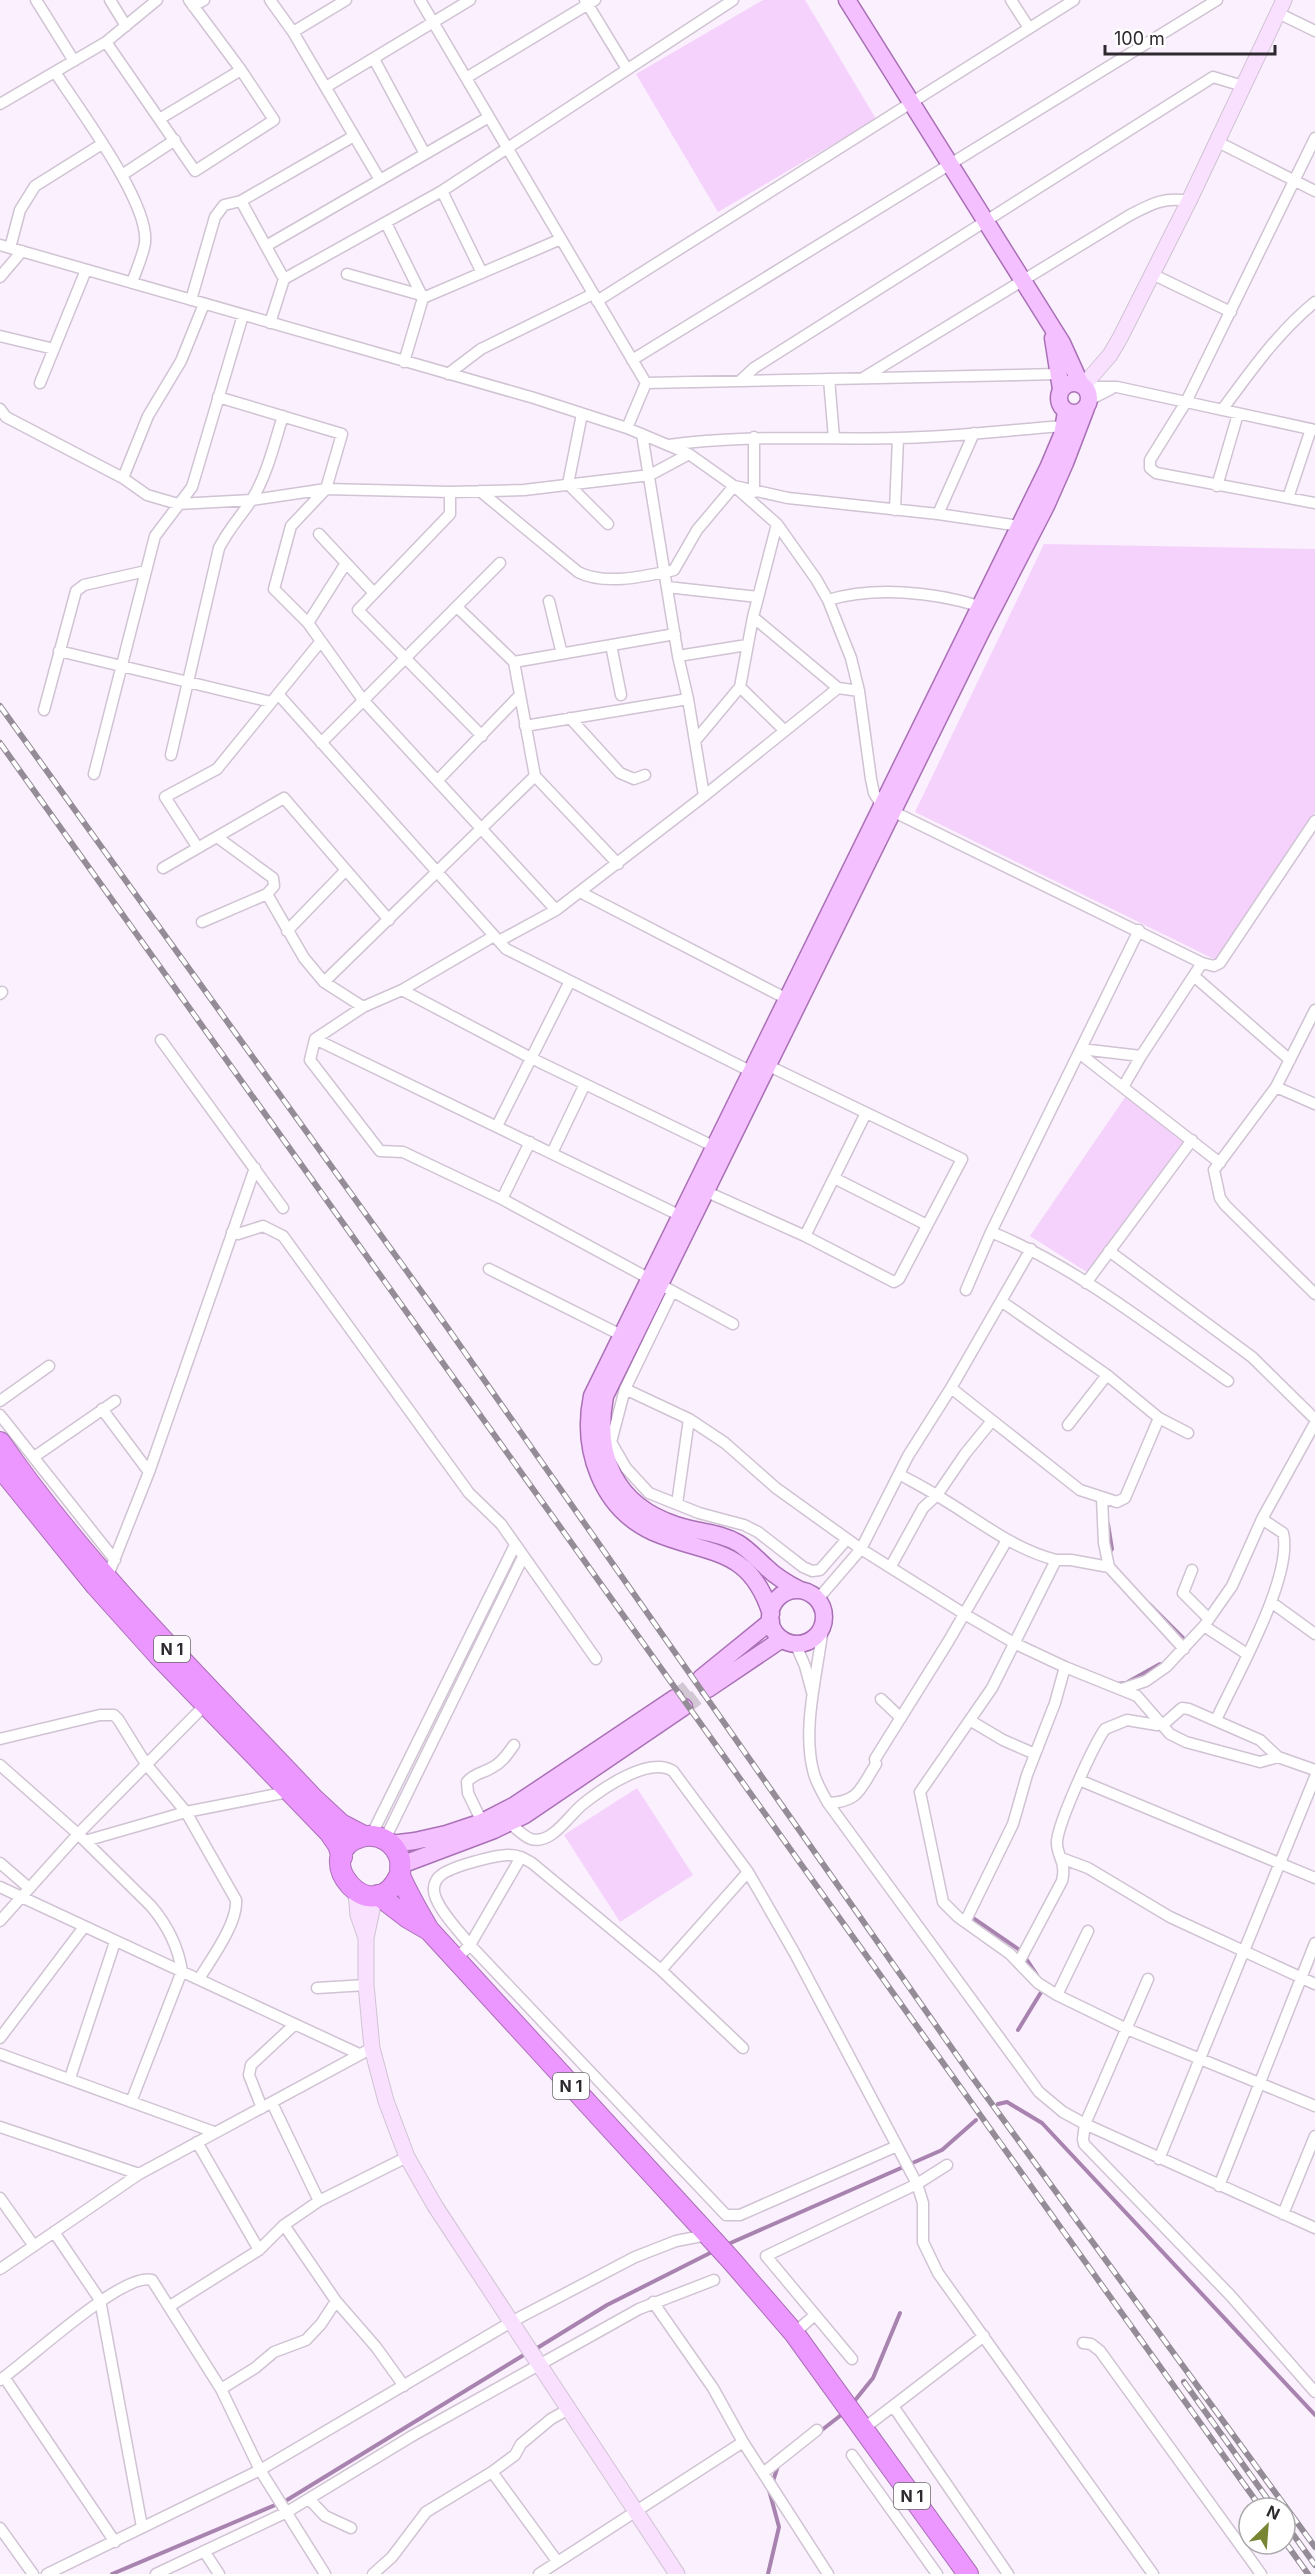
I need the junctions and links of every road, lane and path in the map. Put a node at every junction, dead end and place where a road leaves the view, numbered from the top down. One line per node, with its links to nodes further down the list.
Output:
1 (36, 0): 25 (street)
2 (110, 0): 19 (street)
3 (157, 0): 19 (street)
4 (204, 0): 15 (street)
5 (270, 0): 21 (street)
6 (346, 0): 21 (street)
7 (420, 0): 18 (street)
8 (470, 0): 18 (street)
9 (733, 0): 16 (street)
10 (847, 0): 32 (main road)
11 (1011, 0): 20 (street)
12 (1074, 0): 20 (street)
13 (1217, 0): 43 (street)
14 (589, 1): 27 (street); 29 (street)
15 (191, 3): 26 (street)
16 (717, 4): 27 (street)
17 (1281, 6): 22 (street); 30 (street)
18 (433, 22): 24 (street); 29 (street)
19 (126, 26): 23 (street)
20 (1029, 28): 32 (street)
21 (293, 32): 31 (street)
22 (1315, 32)
23 (106, 42): 25 (street); 35 (street)
24 (374, 59): 31 (street); 42 (street)
25 (74, 61): 28 (street)
26 (242, 69): 35 (street); 38 (street)
27 (627, 69): 41 (street)
28 (55, 72): 33 (street); 40 (street)
29 (466, 78): 34 (street)
30 (1243, 86): 39 (street); 51 (street)
31 (326, 87): 36 (street)
32 (911, 103): 43 (main road); 66 (street)
33 (0, 104)
34 (489, 117): 41 (street); 42 (street)
35 (160, 118): 38 (street)
36 (354, 136): 45 (street); 49 (street)
37 (1315, 138): 46 (street)
38 (175, 140): 44 (street)
39 (1216, 141): 46 (street); 50 (street)
40 (102, 144): 44 (street); 55 (street)
41 (507, 148): 47 (street); 53 (street)
42 (425, 154): 45 (street)
43 (949, 165): 51 (main road); 76 (street)
44 (122, 175): 64 (street)
45 (381, 180): 54 (street)
46 (1294, 180): 48 (street); 70 (street)
47 (442, 191): 52 (street); 58 (street)
48 (1315, 191)
49 (241, 201): 54 (street); 67 (street)
50 (1189, 201): 60 (street); 63 (street)
51 (984, 222): 63 (main road); 81 (street)
52 (386, 223): 62 (street); 65 (street)
53 (561, 238): 58 (street); 66 (street)
54 (266, 246): 62 (street)
55 (5, 247): 56 (street)
56 (22, 251): 57 (street); 61 (street)
57 (86, 270): 64 (street); 75 (street)
58 (482, 273): 65 (street)
59 (347, 274): 65 (street)
60 (1152, 274): 70 (street); 85 (street)
61 (0, 277)
62 (284, 279): 72 (street)
63 (1021, 281): 73 (main road); 79 (street)
64 (132, 283): 67 (street)
65 (422, 297): 77 (street)
66 (595, 297): 76 (street); 78 (street)
67 (191, 300): 69 (street)
68 (1315, 302): 89 (street)
69 (204, 304): 71 (street); 104 (street)
70 (1231, 312): 87 (street)
71 (243, 315): 72 (street); 86 (street)
72 (270, 323): 77 (street)
73 (1050, 328): 82 (main road); 85 (main road)
74 (0, 336): 75 (street)
75 (54, 349): 83 (street)
76 (632, 360): 84 (street)
77 (404, 362): 78 (street)
78 (448, 374): 90 (street)
79 (863, 378): 80 (street); 82 (street)
80 (829, 379): 81 (street); 99 (street)
81 (740, 381): 84 (street)
82 (1060, 381): 85 (main road); 93 (main road)
83 (39, 383)
84 (646, 383): 94 (street)
85 (1085, 393): 87 (street); 93 (main road); 167 (main road)
86 (218, 398): 92 (street); 115 (street)
87 (1186, 402): 89 (street); 107 (street)
88 (0, 409): 104 (street)
89 (1222, 410): 91 (street)
90 (582, 414): 94 (street); 105 (street)
91 (1238, 414): 95 (street); 107 (street)
92 (283, 416): 108 (street); 113 (street)
93 (1065, 419): 96 (street); 120 (main road)
94 (627, 428): 97 (street)
95 (1313, 430): 112 (street)
96 (974, 433): 100 (street); 117 (street)
97 (642, 435): 101 (street); 103 (street)
98 (754, 437): 99 (street); 101 (street); 111 (street)
99 (834, 438): 100 (street)
100 (898, 438): 116 (street)
101 (669, 446): 102 (street)
102 (689, 454): 103 (street); 106 (street)
103 (650, 475): 105 (street); 125 (street)
104 (123, 478): 115 (street)
105 (568, 484): 109 (street); 118 (street)
106 (734, 486): 111 (street); 119 (street); 125 (street)
107 (1216, 486): 112 (street)
108 (326, 489): 110 (street); 113 (street); 134 (street)
109 (480, 491): 110 (street); 125 (street)
110 (450, 492): 127 (street)
111 (754, 492): 116 (street)
112 (1288, 498): 114 (street)
113 (252, 500): 115 (street); 145 (street)
114 (1315, 503)
115 (178, 504): 124 (street)
116 (895, 510): 117 (street)
117 (938, 514): 120 (street)
118 (608, 524)
119 (777, 524): 128 (street); 129 (street)
120 (1020, 526): 131 (main road)
121 (319, 534): 122 (street)
122 (346, 563): 127 (street); 134 (street)
123 (500, 563): 132 (street)
124 (146, 572): 139 (street); 144 (street)
125 (664, 572): 126 (street)
126 (667, 587): 128 (street); 135 (street)
127 (374, 593): 142 (street)
128 (758, 597): 133 (street)
129 (828, 600): 131 (street); 148 (street)
130 (549, 601): 140 (street)
131 (979, 606): 167 (main road)
132 (457, 607): 142 (street); 143 (street)
133 (753, 617): 138 (street); 147 (street)
134 (308, 623): 136 (street)
135 (675, 634): 137 (street); 141 (street)
136 (321, 641): 151 (street); 153 (street)
137 (611, 645): 140 (street); 150 (street)
138 (747, 645): 141 (street); 146 (street)
139 (59, 651): 144 (street); 154 (street)
140 (562, 654): 143 (street)
141 (678, 656): 152 (street)
142 (406, 658): 153 (street); 158 (street)
143 (514, 662): 149 (street)
144 (121, 666): 145 (street); 162 (street)
145 (188, 682): 151 (street); 161 (street)
146 (740, 687): 157 (street); 159 (street)
147 (838, 688): 148 (street); 157 (street)
148 (859, 691): 167 (street)
149 (520, 695): 156 (street); 158 (street)
150 (621, 695)
151 (275, 698): 160 (street); 171 (street)
152 (688, 699): 155 (street); 159 (street)
153 (363, 700): 160 (street); 165 (street)
154 (44, 710)
155 (570, 718): 156 (street); 163 (street)
156 (525, 726): 164 (street)
157 (785, 731): 166 (street)
158 (482, 736): 165 (street)
159 (695, 741): 166 (street)
160 (321, 742): 175 (street)
161 (171, 755)
162 (94, 774)
163 (645, 775)
164 (535, 776): 169 (street); 172 (street)
165 (438, 780): 169 (street)
166 (704, 796): 172 (street)
167 (887, 809): 181 (street); 189 (main road); 198 (main road)
168 (1315, 821): 184 (street)
169 (483, 828): 175 (street); 178 (street)
170 (217, 837): 171 (street); 174 (street); 177 (street)
171 (198, 848): 173 (street)
172 (618, 864): 176 (street)
173 (163, 868)
174 (346, 870): 179 (street); 182 (street)
175 (437, 873): 179 (street); 183 (street)
176 (580, 892): 178 (street); 189 (street)
177 (267, 894): 180 (street); 182 (street)
178 (556, 910): 183 (street)
179 (389, 920): 187 (street)
180 (202, 922)
181 (1139, 930): 184 (street); 194 (street)
182 (287, 931): 187 (street)
183 (496, 938): 186 (street); 188 (street)
184 (1202, 963): 185 (street)
185 (1195, 977): 195 (street); 197 (street)
186 (570, 981): 196 (street); 199 (street)
187 (324, 982): 190 (street)
188 (402, 990): 190 (street); 196 (street)
189 (787, 999): 199 (main road)
190 (363, 1008): 193 (street)
191 (1315, 1010): 197 (street)
192 (161, 1040): 211 (street)
193 (315, 1040): 205 (street); 214 (street)
194 (1080, 1051): 195 (street); 201 (street); 219 (street)
195 (1141, 1056): 201 (street)
196 (531, 1058): 200 (street); 205 (street)
197 (1290, 1060): 202 (street)
198 (769, 1066): 204 (street); 213 (main road)
199 (752, 1072): 208 (main road)
200 (585, 1084): 208 (street); 209 (street)
201 (1123, 1087): 206 (street)
202 (1276, 1087): 203 (street); 210 (street)
203 (1315, 1104)
204 (866, 1113): 212 (street); 217 (street)
205 (497, 1126): 207 (street)
206 (1192, 1140): 210 (street); 222 (street)
207 (530, 1142): 209 (street); 214 (street)
208 (715, 1147): 216 (main road)
209 (552, 1153): 216 (street)
210 (1220, 1163): 227 (street)
211 (255, 1168): 215 (street); 218 (street)
212 (834, 1179): 217 (street); 220 (street)
213 (707, 1192): 220 (street); 225 (main road)
214 (502, 1199): 225 (street)
215 (283, 1208)
216 (681, 1216): 225 (main road)
217 (927, 1225): 220 (street)
218 (232, 1232): 250 (street); 258 (street)
219 (991, 1232): 221 (street); 226 (street)
220 (805, 1236)
221 (1031, 1249): 224 (street); 228 (street)
222 (1110, 1251): 224 (street); 242 (street)
223 (489, 1269): 230 (street)
224 (1086, 1283): 233 (street)
225 (660, 1286): 229 (street); 230 (main road); 235 (street); 247 (main road)
226 (966, 1290)
227 (1315, 1294)
228 (1001, 1301): 232 (street); 234 (street)
229 (733, 1324)
230 (621, 1335): 270 (main road)
231 (49, 1366): 236 (street)
232 (1107, 1375): 240 (street); 244 (street)
233 (1228, 1381)
234 (951, 1388): 243 (street); 251 (street)
235 (625, 1389): 241 (street); 247 (street)
236 (0, 1401)
237 (115, 1401): 238 (street)
238 (102, 1409): 248 (street); 250 (street)
239 (0, 1415): 248 (street)
240 (1159, 1418): 245 (street); 253 (street)
241 (689, 1419): 254 (street); 256 (street)
242 (1315, 1421): 255 (street)
243 (991, 1422): 252 (street); 253 (street)
244 (1068, 1425)
245 (1188, 1433)
246 (0, 1442): 264 (highway, N 1)
247 (607, 1446): 254 (street); 266 (main road)
248 (34, 1457): 264 (street)
249 (1, 1472): 283 (highway, N 1)
250 (149, 1472): 264 (street)
251 (899, 1474): 252 (street); 259 (street)
252 (937, 1495): 257 (street); 262 (street)
253 (1102, 1498): 263 (street)
254 (676, 1504): 256 (street)
255 (1262, 1519): 268 (street); 271 (street)
256 (847, 1539): 259 (street)
257 (1007, 1540): 261 (street); 269 (street)
258 (515, 1545): 260 (street); 303 (street)
259 (861, 1549): 262 (street); 267 (street)
260 (523, 1557): 278 (street); 303 (street)
261 (1056, 1560): 263 (street); 275 (street)
262 (891, 1566): 269 (street)
263 (1109, 1567): 276 (street)
264 (111, 1569): 303 (highway, N 1)
265 (1192, 1570): 271 (street)
266 (800, 1590): 267 (main road); 270 (main road)
267 (818, 1600): 272 (main road)
268 (1271, 1602): 273 (street); 277 (street)
269 (964, 1612): 275 (street); 284 (street)
270 (771, 1618): 274 (main road); 274 (main road)
271 (1207, 1622): 276 (street); 277 (street)
272 (822, 1626): 274 (main road); 281 (street)
273 (1315, 1634)
274 (788, 1641): 281 (street)
275 (1016, 1644): 279 (street); 286 (street)
276 (1184, 1649): 280 (street)
277 (1246, 1654): 285 (street)
278 (596, 1659)
279 (1065, 1667): 280 (street); 290 (street)
280 (1122, 1689): 287 (street)
281 (813, 1695): 298 (street)
282 (881, 1699): 284 (street)
283 (205, 1705): 292 (street); 297 (highway, N 1)
284 (901, 1718): 298 (street)
285 (1216, 1720): 287 (street); 291 (street)
286 (971, 1721): 290 (street); 316 (street)
287 (1161, 1724): 291 (street); 296 (street)
288 (0, 1739): 292 (street)
289 (514, 1745): 300 (street)
290 (1035, 1754): 316 (street)
291 (1278, 1757): 294 (street)
292 (146, 1764): 299 (street); 302 (street)
293 (0, 1765): 302 (street)
294 (1315, 1770)
295 (1315, 1777): 308 (street)
296 (1079, 1780): 306 (street); 308 (street)
297 (288, 1792): 299 (street); 304 (highway, N 1)
298 (828, 1803): 347 (street)
299 (186, 1812): 302 (street); 329 (street)
300 (482, 1822): 301 (main road); 303 (main road)
301 (509, 1822): 309 (main road); 310 (street)
302 (82, 1838): 313 (street); 327 (street)
303 (378, 1839): 304 (highway); 309 (highway)
304 (342, 1857): 314 (highway, N 1)
305 (521, 1857): 322 (street); 322 (street); 326 (street)
306 (1061, 1858): 323 (street); 325 (street)
307 (0, 1863): 313 (street)
308 (1280, 1864): 311 (street); 323 (street)
309 (400, 1870): 314 (highway); 318 (highway)
310 (748, 1872): 326 (street); 352 (street)
311 (1315, 1878)
312 (0, 1887): 313 (street)
313 (25, 1893): 315 (street); 317 (street)
314 (369, 1894): 318 (highway, N 1); 332 (street)
315 (0, 1921)
316 (965, 1922): 325 (street)
317 (84, 1927): 320 (street); 337 (street)
318 (429, 1930): 324 (highway, N 1)
319 (1088, 1931): 334 (street)
320 (115, 1942): 327 (street); 342 (street)
321 (1315, 1943): 328 (street)
322 (470, 1946): 324 (street); 352 (street)
323 (1244, 1952): 328 (street); 341 (street)
324 (456, 1959): 365 (highway, N 1)
325 (1019, 1962): 334 (street)
326 (661, 1970): 338 (street)
327 (182, 1971): 329 (street); 344 (street)
328 (1301, 1978): 331 (street); 343 (street)
329 (199, 1979): 335 (street)
330 (1148, 1979): 336 (street)
331 (1315, 1984)
332 (366, 1985): 333 (street); 339 (street)
333 (317, 1988)
334 (1057, 1995): 336 (street)
335 (294, 2025): 339 (street); 345 (street)
336 (1127, 2030): 341 (street); 347 (street)
337 (0, 2038)
338 (744, 2048)
339 (366, 2051): 345 (street); 353 (street)
340 (0, 2054): 342 (street)
341 (1199, 2061): 343 (street); 354 (street)
342 (70, 2078): 344 (street)
343 (1259, 2084): 346 (street); 358 (street)
344 (131, 2102): 349 (street)
345 (267, 2106): 349 (street); 360 (street)
346 (1315, 2106)
347 (1085, 2124): 354 (street); 382 (street)
348 (0, 2127): 356 (street)
349 (214, 2132): 351 (street)
350 (1315, 2136): 361 (street)
351 (197, 2142): 356 (street); 367 (street)
352 (897, 2146): 357 (street)
353 (407, 2157): 360 (street); 375 (street)
354 (1159, 2159): 358 (street)
355 (947, 2165): 357 (street)
356 (139, 2174): 364 (street)
357 (917, 2184): 374 (street); 377 (street)
358 (1218, 2186): 361 (street)
359 (0, 2198): 366 (street)
360 (319, 2201): 362 (street)
361 (1283, 2214): 363 (street)
362 (284, 2225): 367 (street); 371 (street)
363 (1315, 2228)
364 (54, 2232): 366 (street); 370 (street)
365 (710, 2238): 375 (street); 376 (highway, N 1)
366 (34, 2246): 368 (street)
367 (259, 2250): 373 (street)
368 (0, 2270)
369 (714, 2280): 372 (street)
370 (100, 2301): 373 (street); 381 (street); 397 (street)
371 (336, 2301): 383 (street); 384 (street)
372 (653, 2302): 379 (street); 389 (street)
373 (170, 2306): 384 (street)
374 (815, 2315): 376 (street); 380 (street)
375 (511, 2322): 379 (street); 383 (street)
376 (794, 2333): 387 (highway, N 1)
377 (984, 2336): 385 (street); 416 (street)
378 (1083, 2343): 403 (street)
379 (537, 2359): 386 (street); 394 (street)
380 (852, 2359)
381 (2, 2378): 400 (street)
382 (1313, 2385)
383 (404, 2386): 391 (street)
384 (221, 2389): 391 (street)
385 (893, 2406): 387 (street); 415 (street)
386 (569, 2409): 392 (street); 396 (street)
387 (854, 2417): 414 (highway, N 1)
388 (817, 2430): 393 (street)
389 (742, 2442): 393 (street); 396 (street)
390 (852, 2455): 413 (street)
391 (260, 2470): 395 (street); 397 (street)
392 (492, 2472): 402 (street); 409 (street)
393 (763, 2473): 412 (street)
394 (309, 2499): 395 (street); 399 (street)
395 (285, 2509): 401 (street); 408 (street)
396 (637, 2511): 402 (street); 411 (street)
397 (142, 2527): 400 (street)
398 (0, 2528): 404 (street)
399 (351, 2528)
400 (115, 2542): 405 (street)
401 (204, 2551): 406 (street); 407 (street)
402 (557, 2561): 410 (street)
403 (1258, 2570): 417 (street)
404 (33, 2574)
405 (48, 2574)
406 (156, 2574)
407 (219, 2574)
408 (325, 2574)
409 (373, 2574)
410 (539, 2574)
411 (677, 2574)
412 (828, 2574)
413 (937, 2574)
414 (968, 2574)
415 (1007, 2574)
416 (1153, 2574)
417 (1246, 2574)

